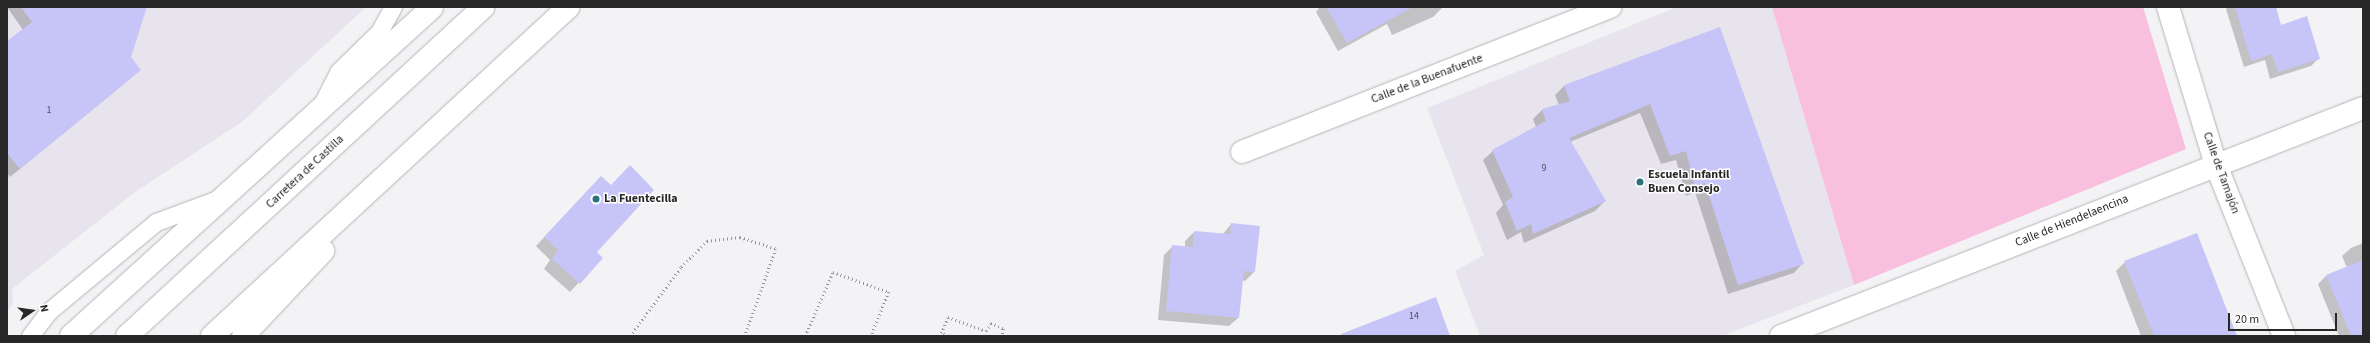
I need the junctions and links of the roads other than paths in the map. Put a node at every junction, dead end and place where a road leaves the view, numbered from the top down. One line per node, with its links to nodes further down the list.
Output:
1 (393, 7): 8 (lane)
2 (432, 7): 8 (main road)
3 (483, 7): 15 (main road, Carretera de Castilla)
4 (568, 7): 7 (main road)
5 (1611, 7): 10 (main road, Calle de la Buenafuente)
6 (2168, 7): 11 (main road, Calle de Tamajón)
7 (475, 92): 16 (main road); 17 (main road)
8 (322, 106): 12 (main road)
9 (2363, 108): 11 (main road, Calle de Hiendelaencina)
10 (1242, 152)
11 (2216, 165): 18 (main road, Calle de Hiendelaencina); 19 (main road, Calle de Tamajón)
12 (220, 198): 13 (lane); 14 (main road)
13 (30, 336)
14 (71, 336)
15 (127, 336)
16 (212, 336)
17 (243, 336)
18 (1781, 336)
19 (2284, 336)

